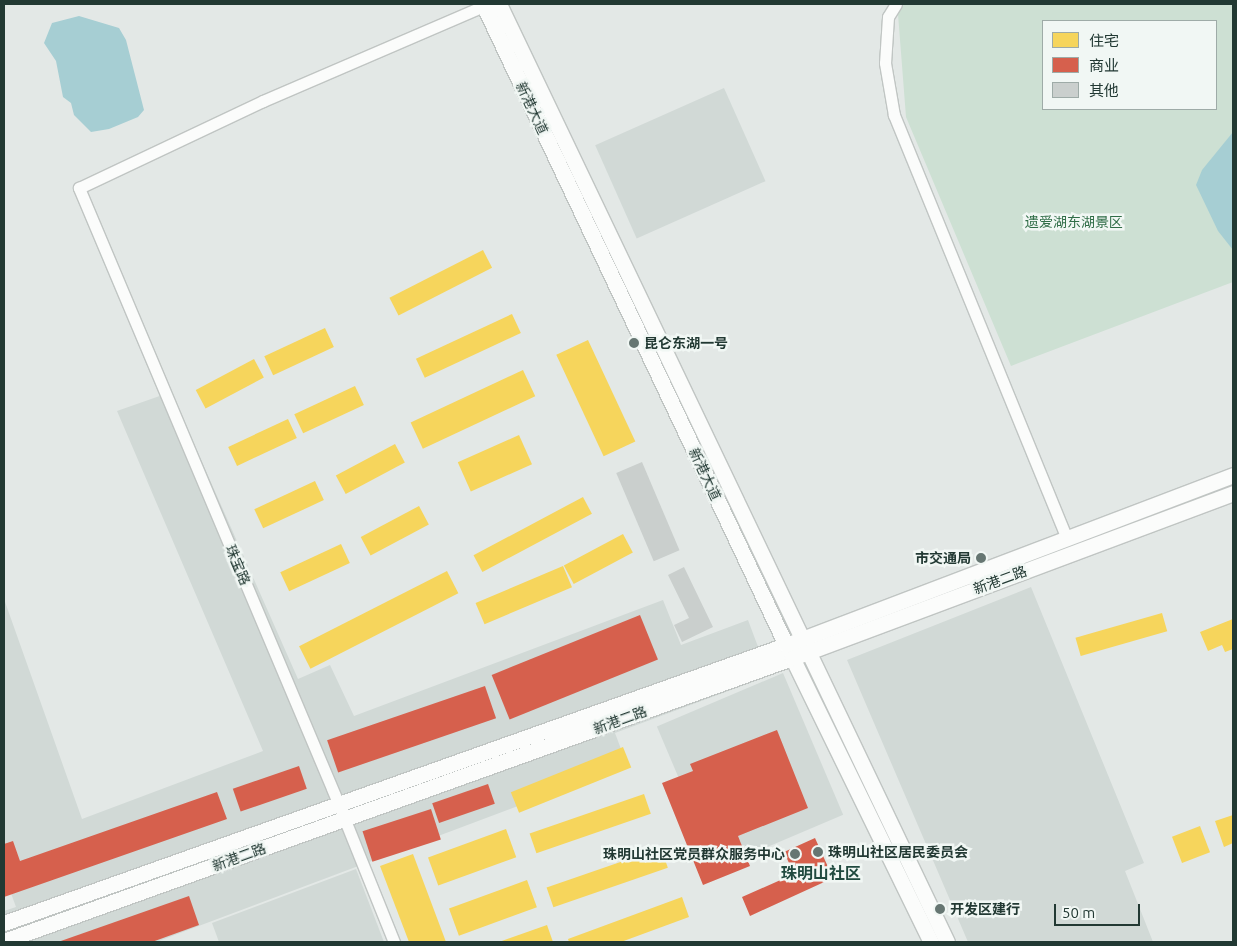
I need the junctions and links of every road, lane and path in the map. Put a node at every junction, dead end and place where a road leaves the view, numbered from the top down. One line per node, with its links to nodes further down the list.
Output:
1 (485, 4): 8 (main road, 新港大道); 9 (street, 珠宝路)
2 (499, 4): 7 (main road, 新港大道)
3 (896, 4): 6 (street)
4 (1233, 475): 6 (main road, 新港二路)
5 (1233, 493): 7 (main road, 新港二路)
6 (1066, 537): 7 (main road, 新港二路)
7 (805, 645): 8 (main road, 新港二路); 15 (main road, 新港大道)
8 (789, 651): 9 (main road, 新港二路); 10 (main road, 新港二路); 14 (main road, 新港大道)
9 (340, 805): 10 (street, 珠宝路); 11 (main road, 新港二路)
10 (344, 820): 12 (main road, 新港二路); 13 (street, 珠宝路)
11 (4, 923)
12 (4, 941)
13 (394, 942)
14 (931, 942)
15 (947, 942)

